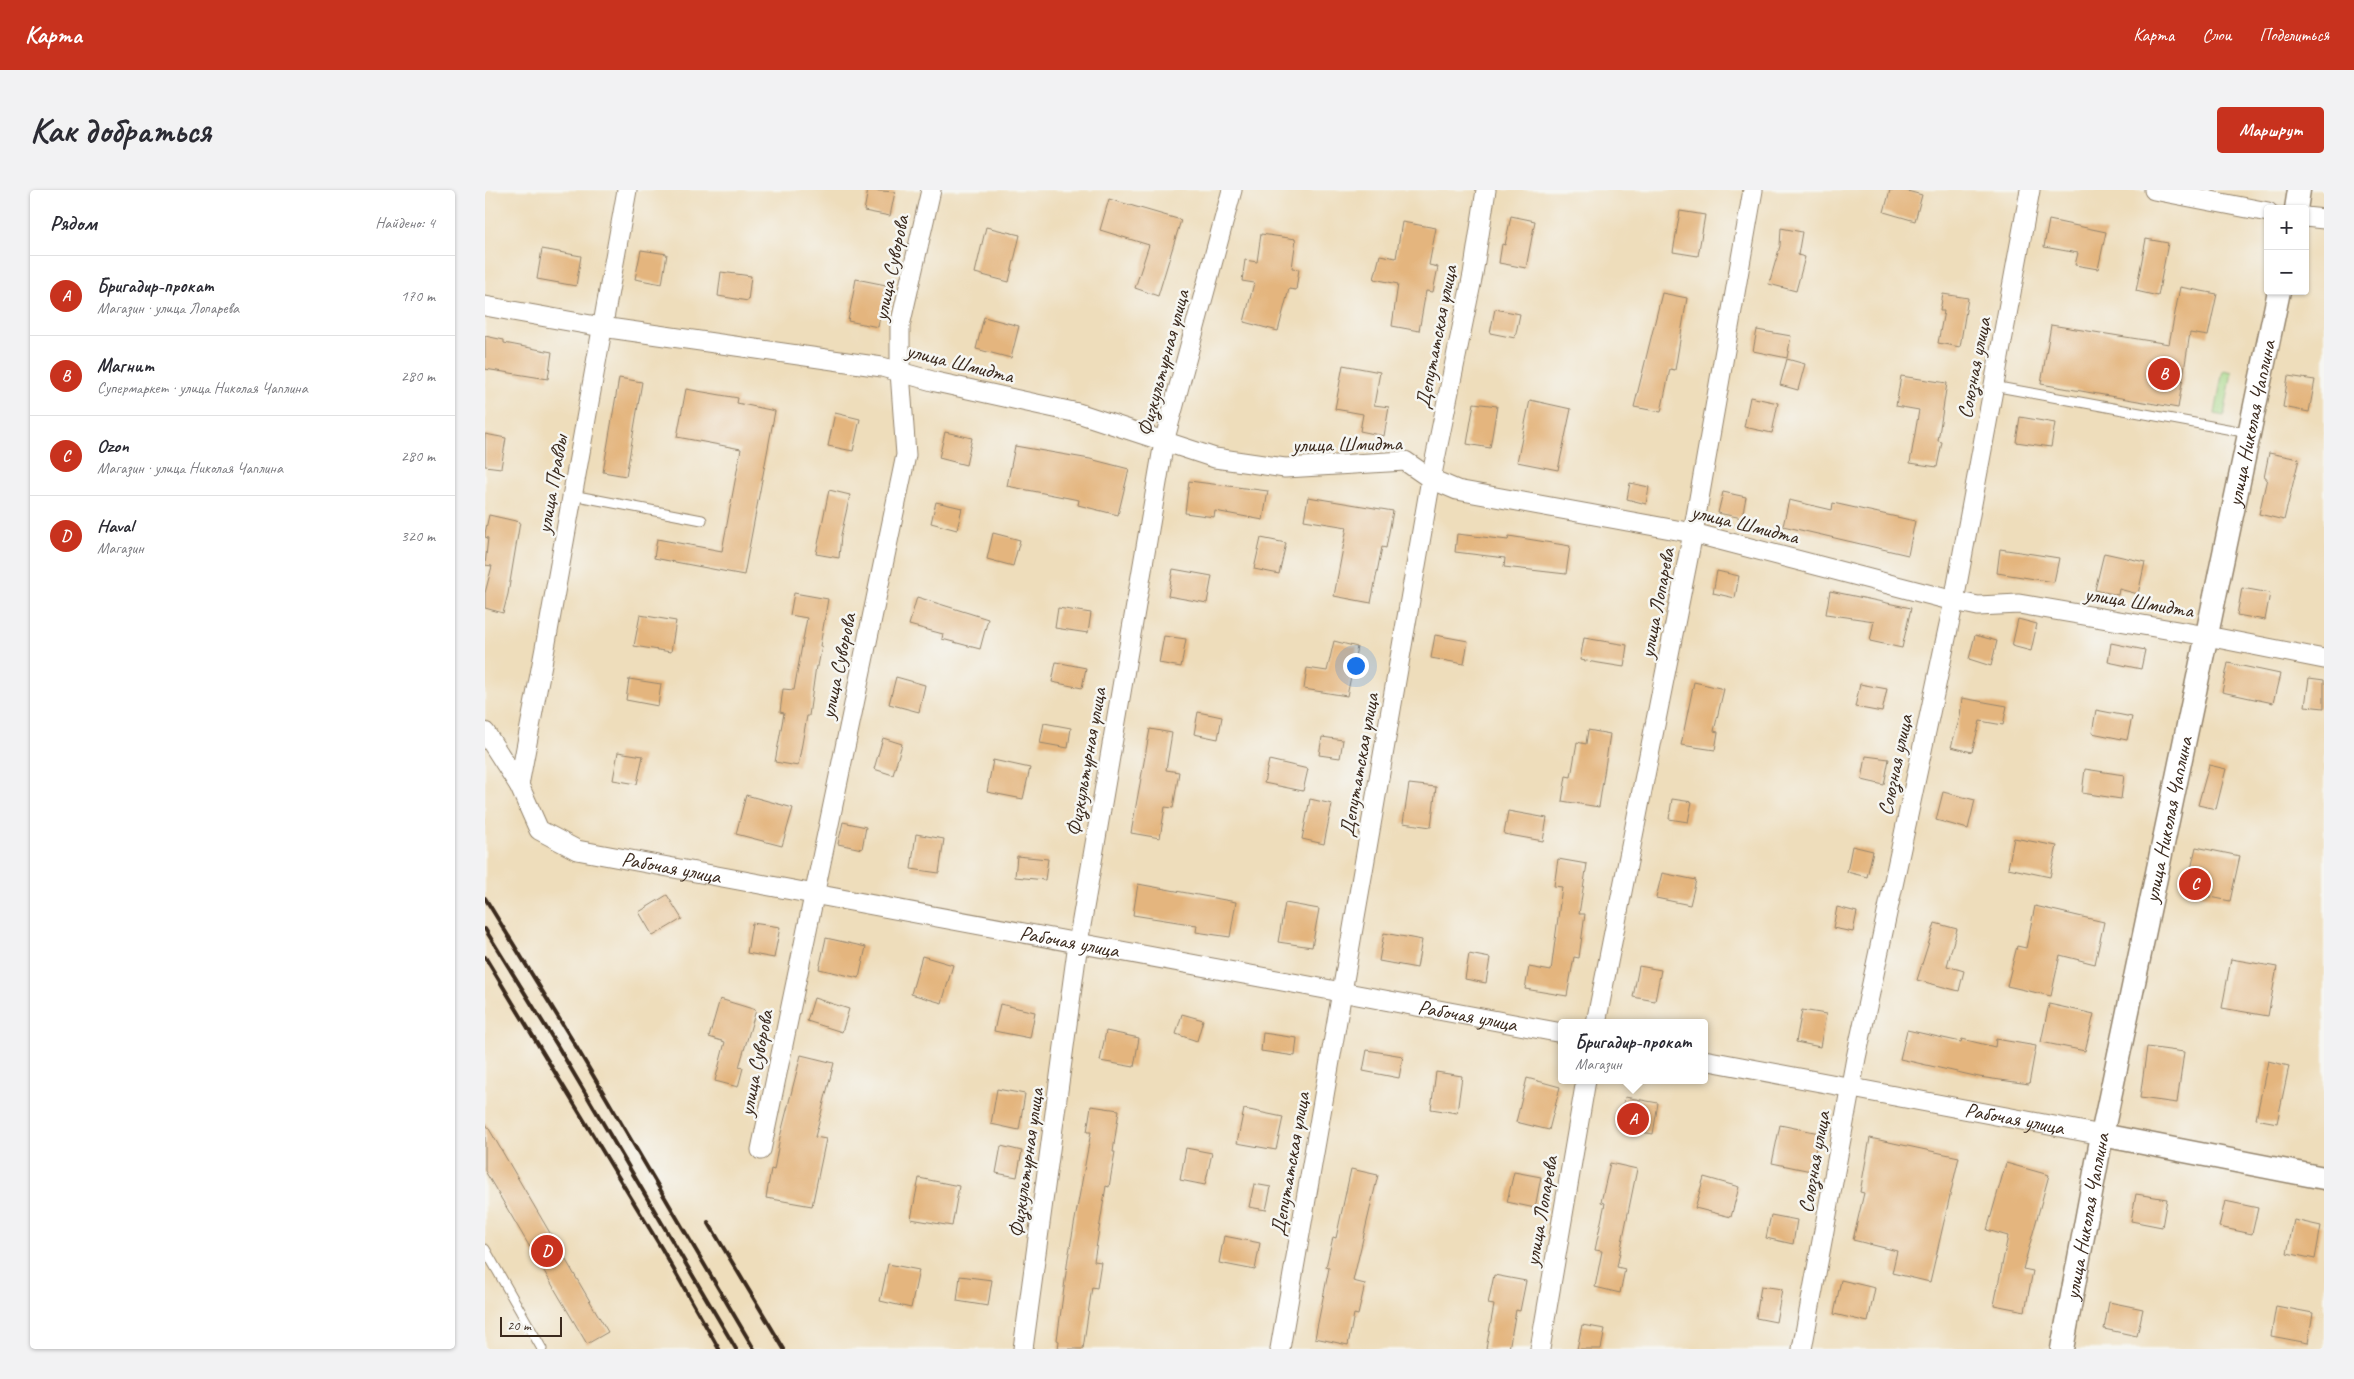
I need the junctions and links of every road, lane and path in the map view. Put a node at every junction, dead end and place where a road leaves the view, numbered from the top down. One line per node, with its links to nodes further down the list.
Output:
1 (627, 190): 15 (street, улица Правды)
2 (931, 190): 16 (street, улица Суворова)
3 (1232, 190): 19 (street, Физкультурная улица)
4 (1486, 190): 20 (street, Депутатская улица)
5 (1753, 190): 23 (street, улица Лопарева)
6 (2030, 190): 17 (street, Союзная улица)
7 (2154, 190): 10 (street)
8 (2299, 190): 9 (street)
9 (2297, 205)
10 (2264, 211)
11 (2309, 218): 12 (street)
12 (2324, 219)
13 (2278, 295): 18 (street, улица Николая Чаплина)
14 (485, 306): 15 (street, улица Шмидта)
15 (602, 327): 16 (street, улица Шмидта); 21 (street, улица Правды)
16 (900, 372): 19 (street, улица Шмидта); 29 (street, улица Суворова)
17 (1993, 386): 18 (lane); 24 (street, Союзная улица)
18 (2250, 433): 25 (street, улица Николая Чаплина)
19 (1164, 442): 20 (street, улица Шмидта); 30 (street, Физкультурная улица)
20 (1431, 479): 23 (street, улица Шмидта); 31 (street, Депутатская улица)
21 (573, 495): 22 (lane); 28 (street, улица Правды)
22 (702, 520)
23 (1693, 534): 24 (street, улица Шмидта); 32 (street, улица Лопарева)
24 (1954, 601): 25 (street, улица Шмидта); 36 (street, Союзная улица)
25 (2207, 636): 26 (street, улица Шмидта); 37 (street, улица Николая Чаплина)
26 (2324, 659)
27 (485, 732): 28 (street, Рабочая улица)
28 (519, 785): 29 (street, Рабочая улица)
29 (813, 893): 30 (street, Рабочая улица); 38 (street, улица Суворова)
30 (1078, 943): 31 (street, Рабочая улица); 42 (street, Физкультурная улица)
31 (1343, 992): 33 (street, Рабочая улица); 43 (street, Депутатская улица)
32 (1597, 1019)
33 (1558, 1032)
34 (1708, 1061): 36 (street, Рабочая улица)
35 (1585, 1084): 44 (street, улица Лопарева)
36 (1850, 1088): 37 (street, Рабочая улица); 45 (street, Союзная улица)
37 (2102, 1135): 39 (street, Рабочая улица); 46 (street, улица Николая Чаплина)
38 (761, 1150)
39 (2324, 1178)
40 (485, 1249): 41 (lane)
41 (542, 1349)
42 (1023, 1349)
43 (1280, 1349)
44 (1540, 1349)
45 (1802, 1349)
46 (2062, 1349)

